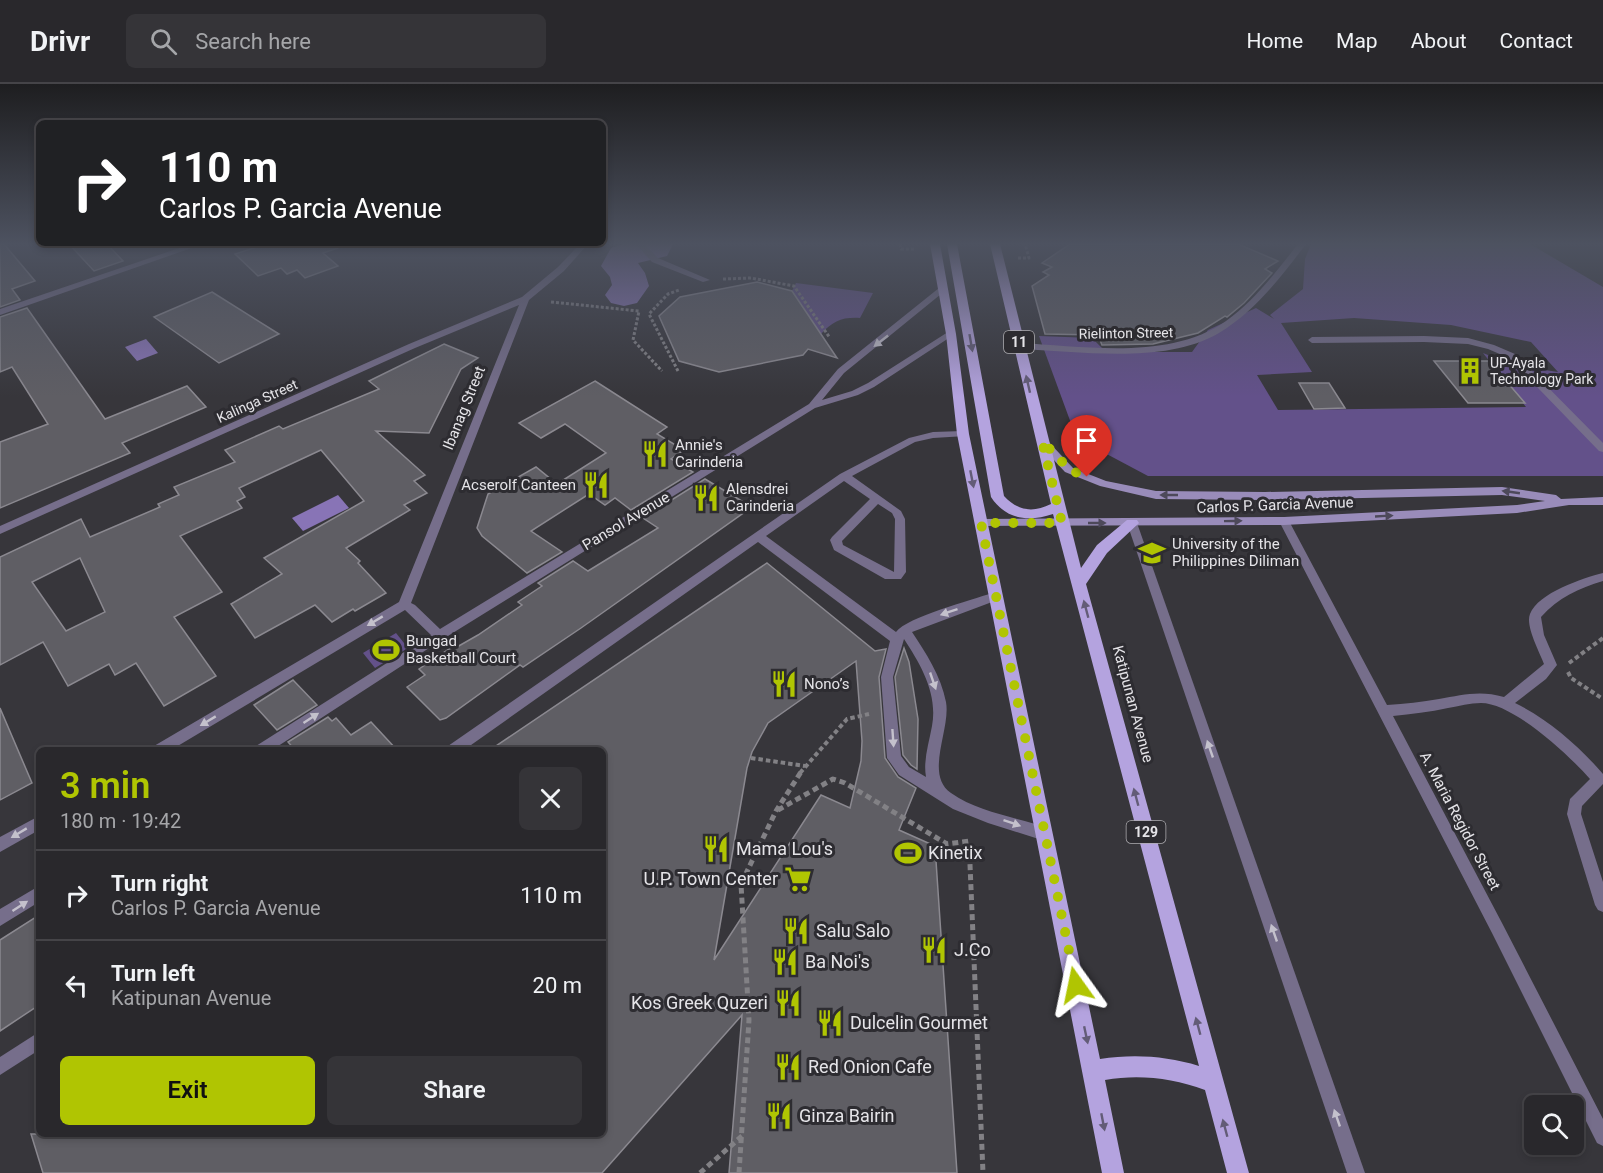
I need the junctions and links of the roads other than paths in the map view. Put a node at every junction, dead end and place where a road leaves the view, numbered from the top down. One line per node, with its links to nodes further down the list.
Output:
1 (50, 295): 9 (street)
2 (530, 295): 8 (street, Ibanag Street)
3 (936, 295): 13 (street, Pansol Avenue, one-way to 13)
4 (943, 295): 10 (main road)
5 (961, 295): 21 (main road, one-way to 21)
6 (1006, 295): 12 (main road, Katipunan Avenue / 11)
7 (1260, 295): 12 (street, Rielinton Street)
8 (525, 299): 26 (street, Kalinga Street); 31 (street, Ibanag Street)
9 (0, 312)
10 (951, 334): 13 (street, Pansol Avenue); 14 (main road)
11 (1312, 340): 16 (street)
12 (1019, 346): 15 (main road, Katipunan Avenue / 11, one-way to 12)
13 (812, 406): 33 (street, Pansol Avenue)
14 (963, 434): 17 (street); 23 (main road, one-way to 23)
15 (1042, 441): 19 (main road, Carlos P. Garcia Avenue, one-way to 15); 21 (main road, Katipunan Avenue / 11)
16 (1603, 449)
17 (844, 476): 18 (street); 27 (street)
18 (877, 498): 18 (street)
19 (1569, 501): 20 (main road, Carlos P. Garcia Avenue); 22 (main road, Carlos P. Garcia Avenue, one-way to 19)
20 (1603, 501)
21 (1059, 506): 24 (main road, Katipunan Avenue / 11)
22 (1284, 521): 25 (main road, Carlos P. Garcia Avenue, one-way to 22); 35 (street, A. Maria Regidor Street)
23 (981, 523): 24 (main road, Carlos P. Garcia Avenue); 30 (main road)
24 (1062, 523): 25 (main road, Carlos P. Garcia Avenue, one-way to 25); 29 (main road, Katipunan Avenue / 129)
25 (1132, 523): 29 (main road); 53 (street, one-way to 25)
26 (0, 530)
27 (758, 536): 32 (street); 38 (street)
28 (1603, 577): 34 (street)
29 (1079, 582): 49 (main road, Katipunan Avenue / 129, one-way to 29)
30 (996, 596): 32 (street, one-way to 32); 41 (main road)
31 (404, 605): 33 (street); 36 (street, one-way to 36)
32 (901, 635): 39 (street, one-way to 39); 39 (street, one-way to 39)
33 (439, 636): 37 (street, Pansol Avenue, one-way to 33)
34 (1507, 702): 35 (street); 44 (street)
35 (1384, 711): 50 (street, A. Maria Regidor Street)
36 (164, 747)
37 (266, 747)
38 (457, 747)
39 (938, 792): 41 (street, one-way to 41)
40 (36, 824): 42 (street, one-way to 42)
41 (1045, 834): 48 (main road, one-way to 48)
42 (0, 845)
43 (36, 895): 45 (street, one-way to 43)
44 (1603, 906)
45 (0, 918)
46 (36, 1042): 47 (street)
47 (0, 1067)
48 (1094, 1071): 49 (main road); 51 (main road, one-way to 51)
49 (1213, 1082): 52 (main road, Katipunan Avenue / 129, one-way to 49)
50 (1603, 1137)
51 (1113, 1173)
52 (1238, 1173)
53 (1356, 1173)

